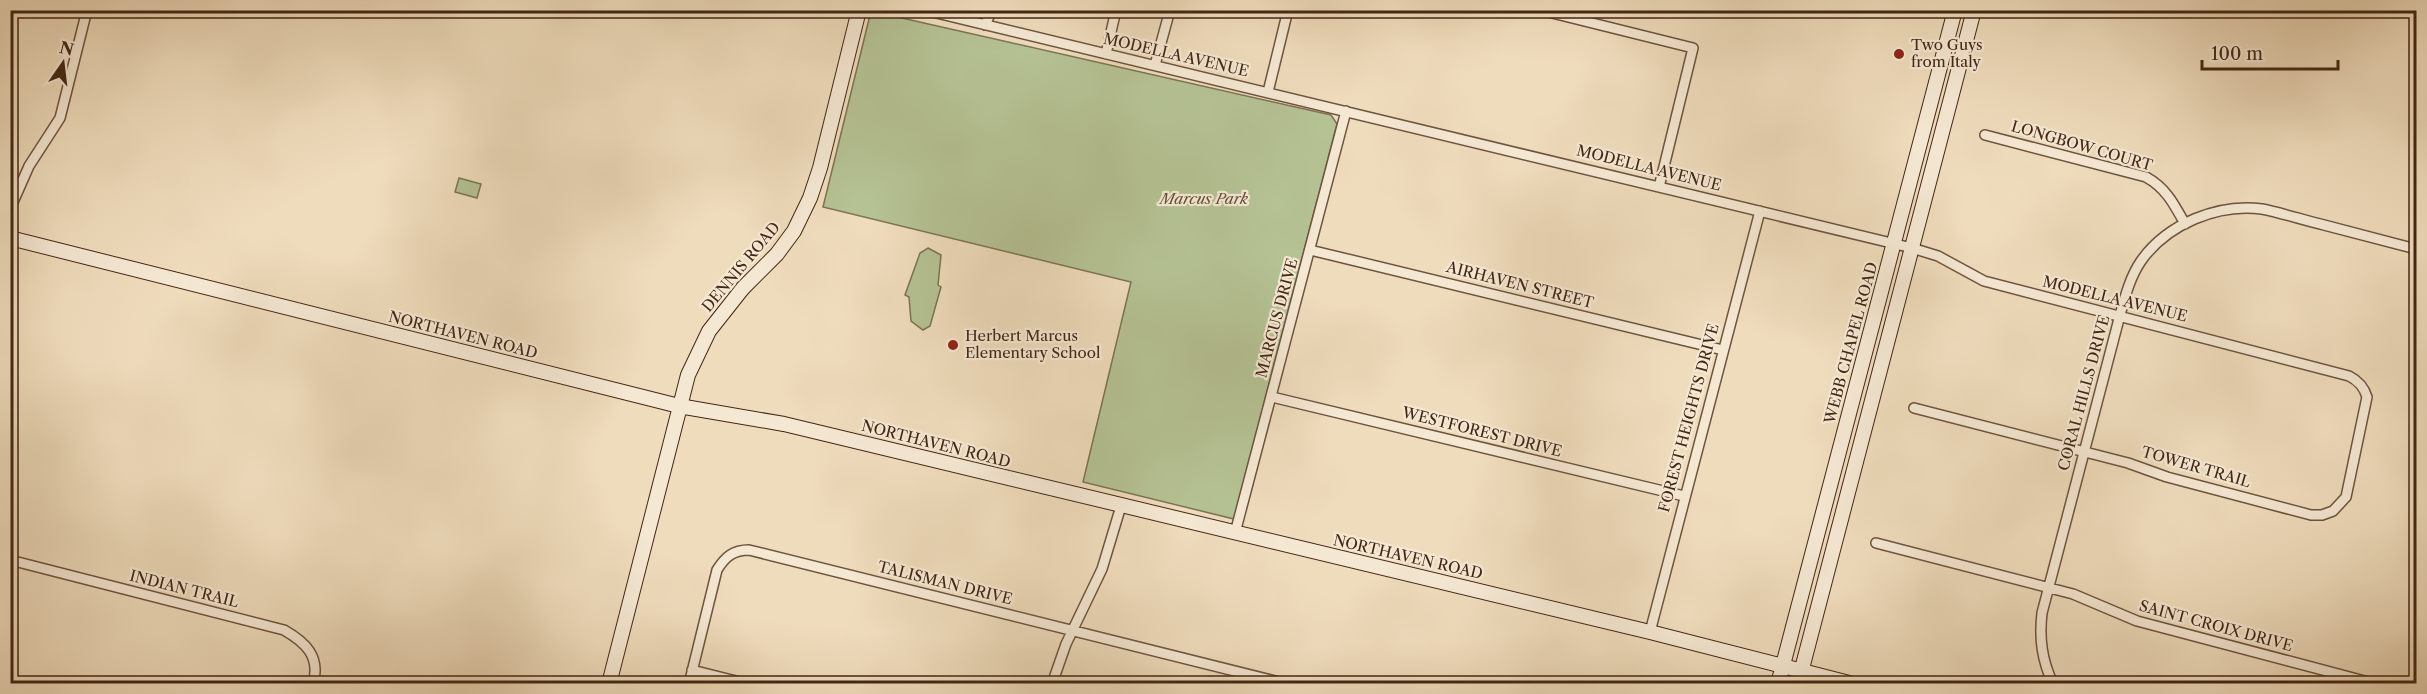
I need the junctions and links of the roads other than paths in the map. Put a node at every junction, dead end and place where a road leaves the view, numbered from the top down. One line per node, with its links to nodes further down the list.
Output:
1 (87, 10): 19 (street)
2 (860, 10): 31 (street, DENNIS ROAD)
3 (924, 10): 12 (street, MODELLA AVENUE)
4 (984, 10): 12 (street)
5 (992, 10): 12 (street)
6 (1116, 10): 13 (street)
7 (1170, 10): 14 (street)
8 (1288, 10): 15 (street)
9 (1540, 10): 18 (street)
10 (1955, 10): 23 (street, WEBB CHAPEL ROAD)
11 (1974, 10): 24 (street)
12 (985, 25): 13 (street, MODELLA AVENUE)
13 (1106, 54): 14 (street, MODELLA AVENUE)
14 (1155, 65): 15 (street, MODELLA AVENUE)
15 (1268, 92): 16 (street, MODELLA AVENUE)
16 (1347, 111): 18 (street, MODELLA AVENUE); 26 (street, MARCUS DRIVE)
17 (1985, 135): 21 (street, LONGBOW COURT)
18 (1659, 187): 20 (street, MODELLA AVENUE)
19 (10, 209)
20 (1760, 211): 23 (street, MODELLA AVENUE); 28 (street, FOREST HEIGHTS DRIVE)
21 (2185, 224): 25 (street, CORAL HILLS DRIVE); 27 (street, CORAL HILLS DRIVE)
22 (10, 238): 31 (street, NORTHAVEN ROAD)
23 (1894, 243): 24 (street, MODELLA AVENUE); 42 (street, WEBB CHAPEL ROAD)
24 (1912, 248): 27 (street, MODELLA AVENUE); 43 (street)
25 (2416, 249)
26 (1310, 250): 28 (street, AIRHAVEN STREET); 30 (street, MARCUS DRIVE)
27 (2120, 315): 29 (street, MODELLA AVENUE); 33 (street, CORAL HILLS DRIVE)
28 (1723, 350): 34 (street, FOREST HEIGHTS DRIVE)
29 (2358, 381): 33 (street, TOWER TRAIL)
30 (1272, 397): 34 (street, WESTFOREST DRIVE); 36 (street, MARCUS DRIVE)
31 (679, 406): 35 (street, NORTHAVEN ROAD); 46 (street, DENNIS ROAD)
32 (1914, 408): 33 (street, TOWER TRAIL)
33 (2083, 451): 39 (street, CORAL HILLS DRIVE)
34 (1684, 496): 41 (street, FOREST HEIGHTS DRIVE)
35 (1121, 506): 36 (street, NORTHAVEN ROAD); 40 (street)
36 (1235, 533): 41 (street, NORTHAVEN ROAD)
37 (1876, 543): 39 (street, SAINT CROIX DRIVE)
38 (10, 560): 45 (street, INDIAN TRAIL)
39 (2048, 588): 54 (street, CORAL HILLS DRIVE); 55 (street, SAINT CROIX DRIVE)
40 (1073, 630): 44 (street, TALISMAN DRIVE); 49 (street); 50 (street, TALISMAN DRIVE)
41 (1650, 632): 42 (street, NORTHAVEN ROAD)
42 (1783, 665): 43 (street, NORTHAVEN ROAD); 51 (street, WEBB CHAPEL ROAD)
43 (1802, 669): 52 (street); 53 (street, NORTHAVEN ROAD)
44 (692, 670): 47 (street, TALISMAN DRIVE); 48 (street)
45 (314, 684)
46 (609, 684)
47 (689, 684)
48 (748, 684)
49 (1052, 684)
50 (1287, 684)
51 (1778, 684)
52 (1798, 684)
53 (1853, 684)
54 (2053, 684)
55 (2376, 684)

